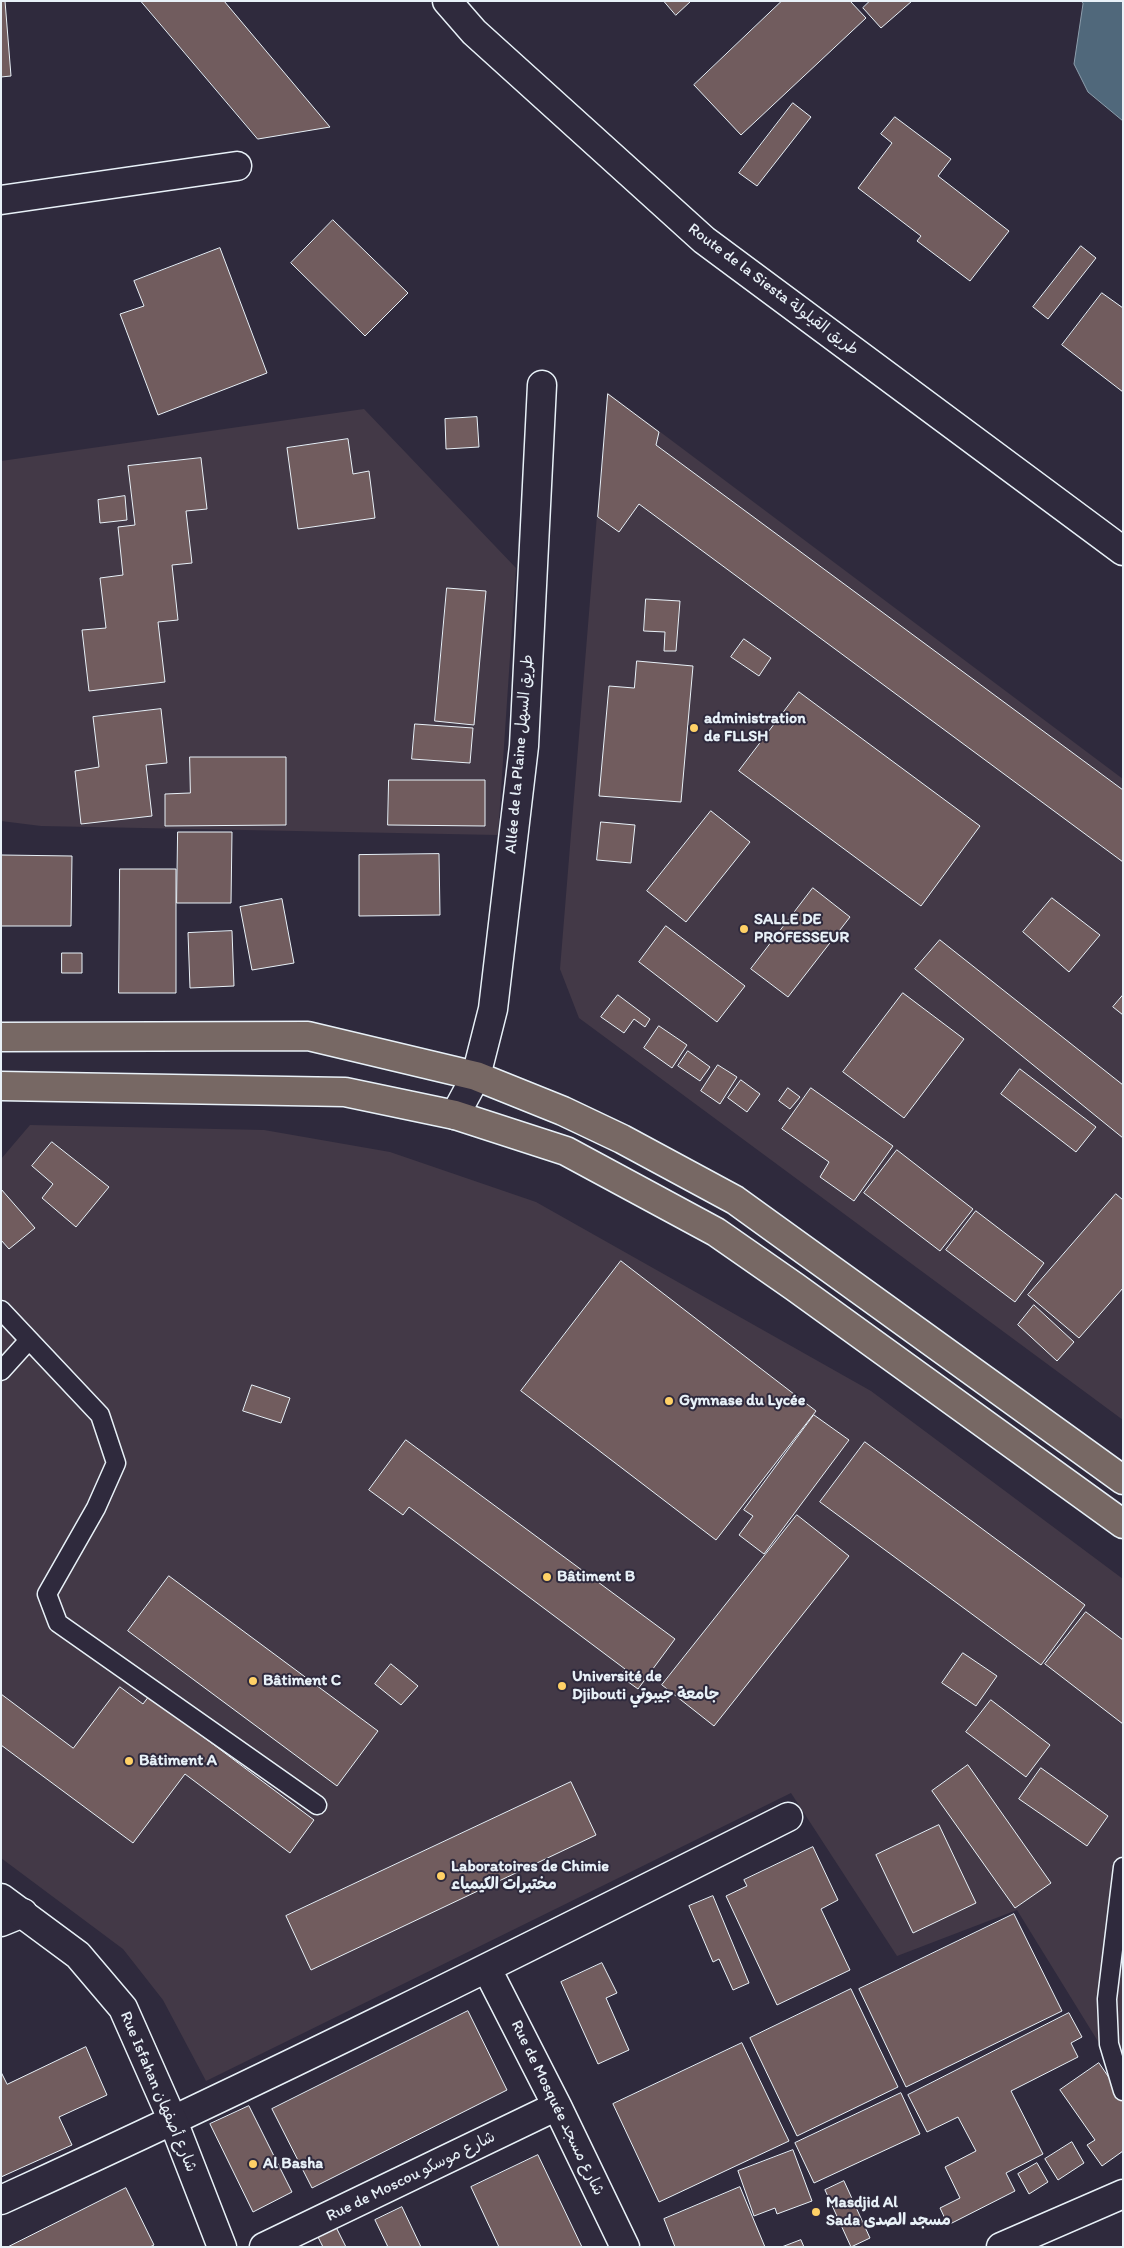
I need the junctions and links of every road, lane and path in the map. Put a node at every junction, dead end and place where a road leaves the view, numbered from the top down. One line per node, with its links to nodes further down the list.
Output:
1 (447, 1): 5 (street, Route de la Siesta طريق القيلولة)
2 (237, 166): 3 (street)
3 (1, 200)
4 (542, 385): 7 (street, Allée de la Plaine طريق السهل)
5 (1123, 551)
6 (1, 1037): 7 (main road)
7 (476, 1076): 9 (street, Allée de la Plaine طريق السهل); 13 (main road)
8 (1, 1086): 9 (main road)
9 (456, 1115): 14 (main road)
10 (1, 1310): 11 (lane)
11 (29, 1340): 12 (lane); 15 (lane)
12 (1, 1372)
13 (1123, 1480)
14 (1123, 1524)
15 (317, 1805)
16 (788, 1817): 20 (street)
17 (1123, 1867): 21 (lane)
18 (1, 1898): 19 (street, Rue Isfahan شارع أصفهان)
19 (12, 1918): 23 (street, Rue Isfahan شارع أصفهان)
20 (487, 1969): 22 (street, Rue de Mosquée شارع مسجد); 23 (street)
21 (1123, 2091)
22 (557, 2106): 27 (street, Rue de Moscou شارع موسكو); 28 (street, Rue de Mosquée شارع مسجد)
23 (173, 2122): 25 (street); 26 (street, Rue Isfahan شارع أصفهان)
24 (1123, 2194): 29 (street)
25 (1, 2200)
26 (222, 2247)
27 (264, 2247)
28 (625, 2247)
29 (1001, 2247)

